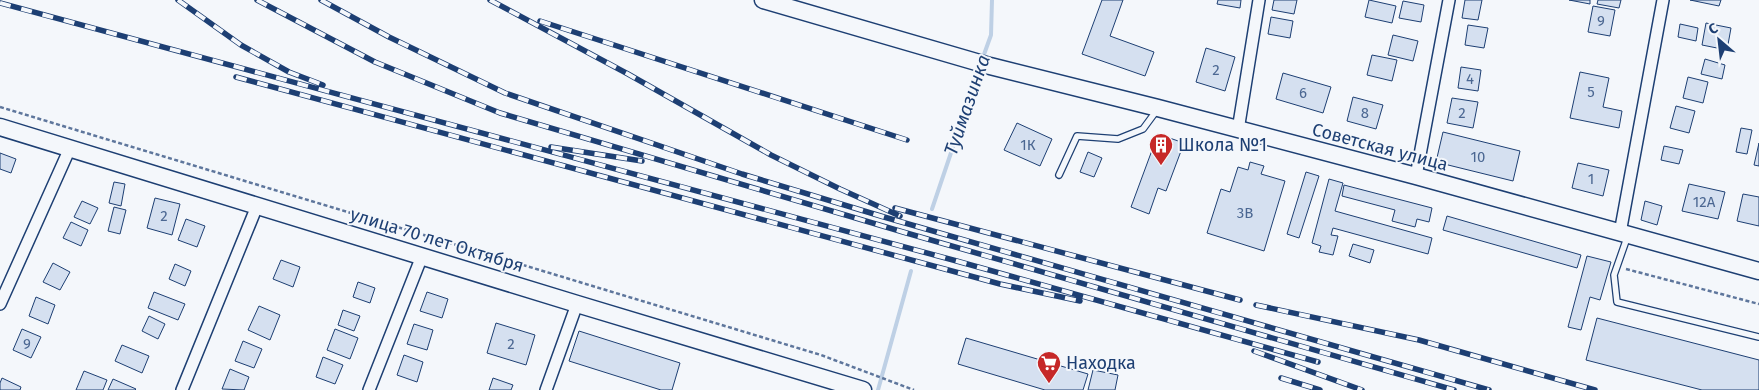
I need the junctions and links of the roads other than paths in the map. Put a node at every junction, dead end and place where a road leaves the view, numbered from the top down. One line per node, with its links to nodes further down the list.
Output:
1 (763, 0): 5 (street, Советская улица)
2 (1259, 0): 7 (street)
3 (1449, 0): 10 (street)
4 (1663, 0): 12 (street)
5 (1158, 108): 7 (street, Советская улица); 9 (lane)
6 (0, 127): 8 (street, улица 70 лет Октября)
7 (1238, 130): 10 (street, Советская улица)
8 (70, 148): 11 (street, улица 70 лет Октября); 15 (street)
9 (1059, 175)
10 (1416, 176): 12 (street, Советская улица)
11 (257, 206): 13 (street, улица 70 лет Октября); 19 (street)
12 (1624, 234): 14 (street, Советская улица); 17 (lane)
13 (422, 256): 16 (street, улица 70 лет Октября); 20 (street)
14 (1759, 271)
15 (0, 304)
16 (577, 304): 18 (street, улица 70 лет Октября); 21 (street)
17 (1759, 337)
18 (859, 389)
19 (182, 390)
20 (369, 390)
21 (546, 390)

